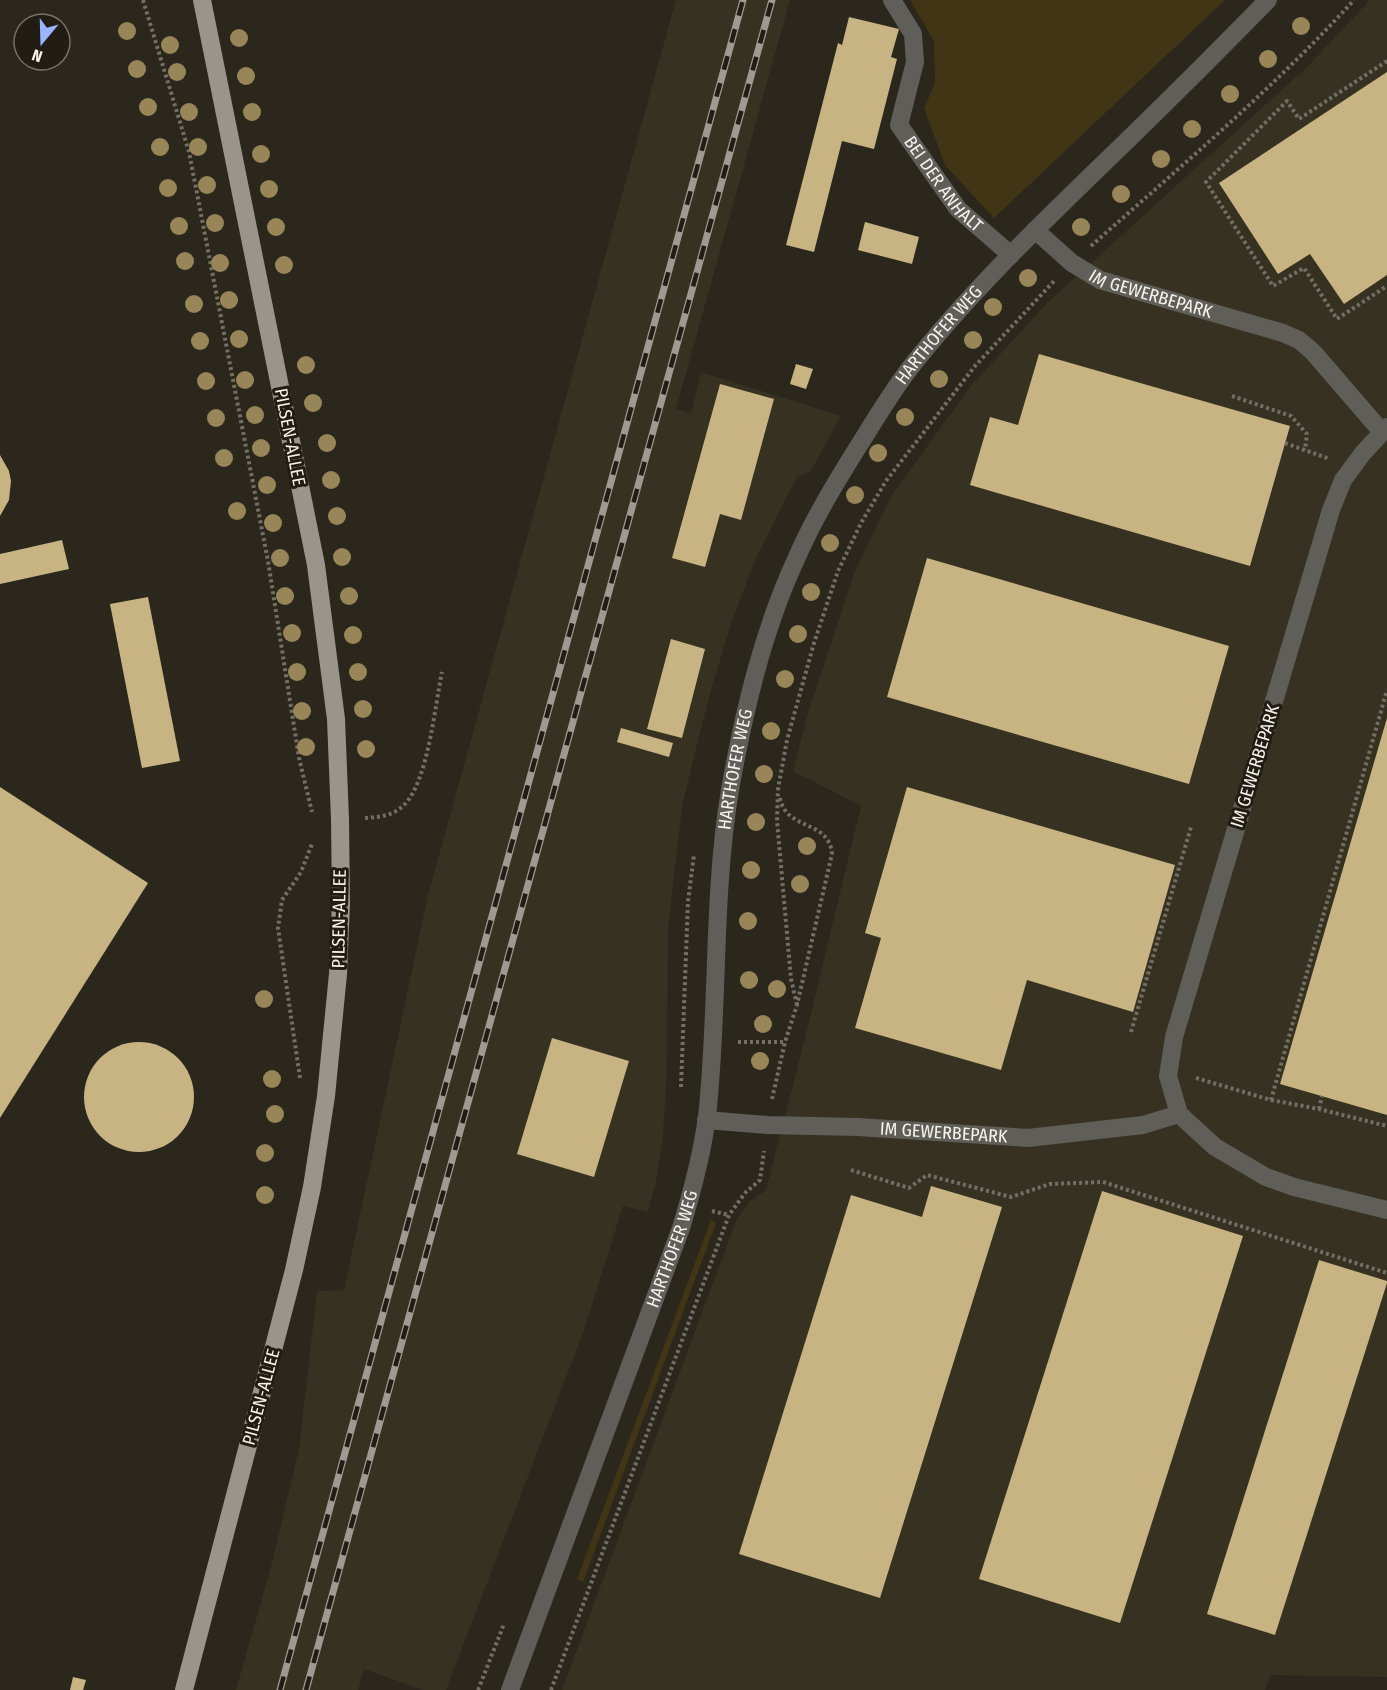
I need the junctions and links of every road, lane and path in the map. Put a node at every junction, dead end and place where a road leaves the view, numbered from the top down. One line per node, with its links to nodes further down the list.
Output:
1 (143, 0): 21 (path)
2 (189, 0): 8 (main road, PILSEN-ALLEE)
3 (202, 0): 8 (main road, PILSEN-ALLEE)
4 (892, 0): 10 (street, BEI DER ANHALT)
5 (1268, 0): 9 (street, HARTHOFER WEG)
6 (1354, 0): 11 (path)
7 (1387, 61): 12 (path)
8 (230, 140): 22 (main road, PILSEN-ALLEE)
9 (1035, 230): 10 (street, HARTHOFER WEG); 11 (street, IM GEWERBEPARK)
10 (1011, 255): 35 (street, HARTHOFER WEG)
11 (1072, 263): 14 (street, IM GEWERBEPARK); 20 (path)
12 (1387, 286)
13 (1232, 396): 16 (path)
14 (1384, 430): 17 (street, IM GEWERBEPARK)
15 (1286, 443): 16 (path)
16 (1305, 450): 17 (path)
17 (1353, 467): 28 (street, IM GEWERBEPARK)
18 (442, 672): 22 (path)
19 (1387, 690): 32 (path)
20 (778, 789): 26 (path); 26 (path)
21 (312, 814)
22 (340, 819): 42 (main road, PILSEN-ALLEE)
23 (1191, 827): 27 (path)
24 (312, 835): 29 (path)
25 (695, 844): 30 (path)
26 (797, 1005): 36 (path)
27 (1131, 1032)
28 (1169, 1070): 32 (path); 34 (street, IM GEWERBEPARK)
29 (301, 1081)
30 (681, 1093)
31 (1322, 1096): 33 (path)
32 (1271, 1100): 33 (path)
33 (1318, 1109): 37 (path)
34 (1179, 1114): 36 (street, IM GEWERBEPARK); 39 (street)
35 (706, 1120): 36 (street, IM GEWERBEPARK); 44 (street, HARTHOFER WEG)
36 (767, 1125): 45 (path)
37 (1387, 1126)
38 (851, 1170): 40 (path)
39 (1387, 1210)
40 (1387, 1273)
41 (506, 1618): 43 (path)
42 (184, 1690)
43 (478, 1690)
44 (510, 1690)
45 (551, 1690)

